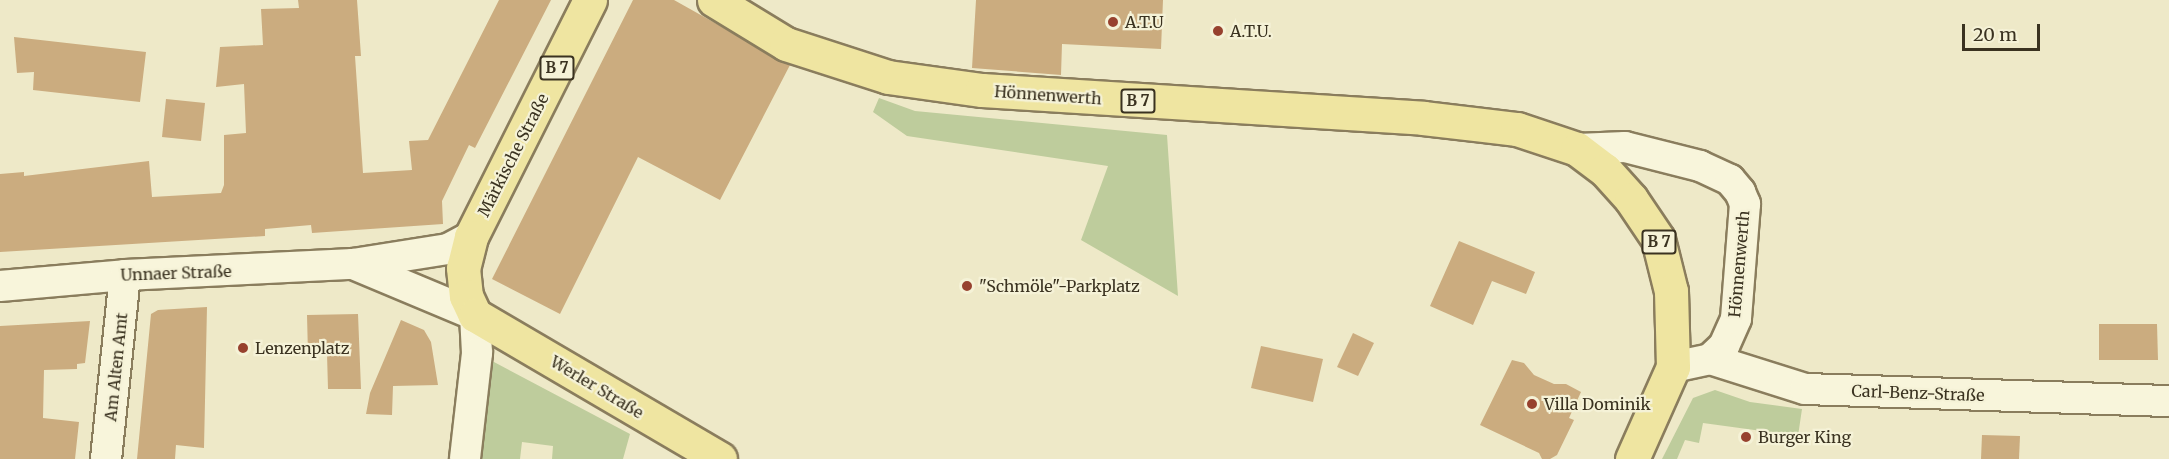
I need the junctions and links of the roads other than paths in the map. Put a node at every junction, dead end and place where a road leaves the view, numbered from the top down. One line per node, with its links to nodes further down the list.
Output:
1 (590, 0): 4 (main road, Märkische Straße / B 7)
2 (714, 0): 3 (main road, Hönnenwerth / B 7)
3 (1576, 149): 9 (street, Hönnenwerth); 10 (main road, Hönnenwerth / B 7)
4 (471, 237): 5 (street, Unnaer Straße); 8 (main road, Märkische Straße / B 7)
5 (353, 264): 6 (street, Unnaer Straße); 8 (street, Unnaer Straße)
6 (125, 275): 7 (street, Unnaer Straße); 12 (street, Am Alten Amt)
7 (0, 286)
8 (475, 315): 13 (street); 14 (main road, Werler Straße)
9 (1710, 359): 10 (street, Carl-Benz-Straße); 11 (street, Carl-Benz-Straße)
10 (1673, 367): 15 (main road, Hönnenwerth / B 7)
11 (2169, 401)
12 (106, 459)
13 (465, 459)
14 (720, 459)
15 (1632, 459)

